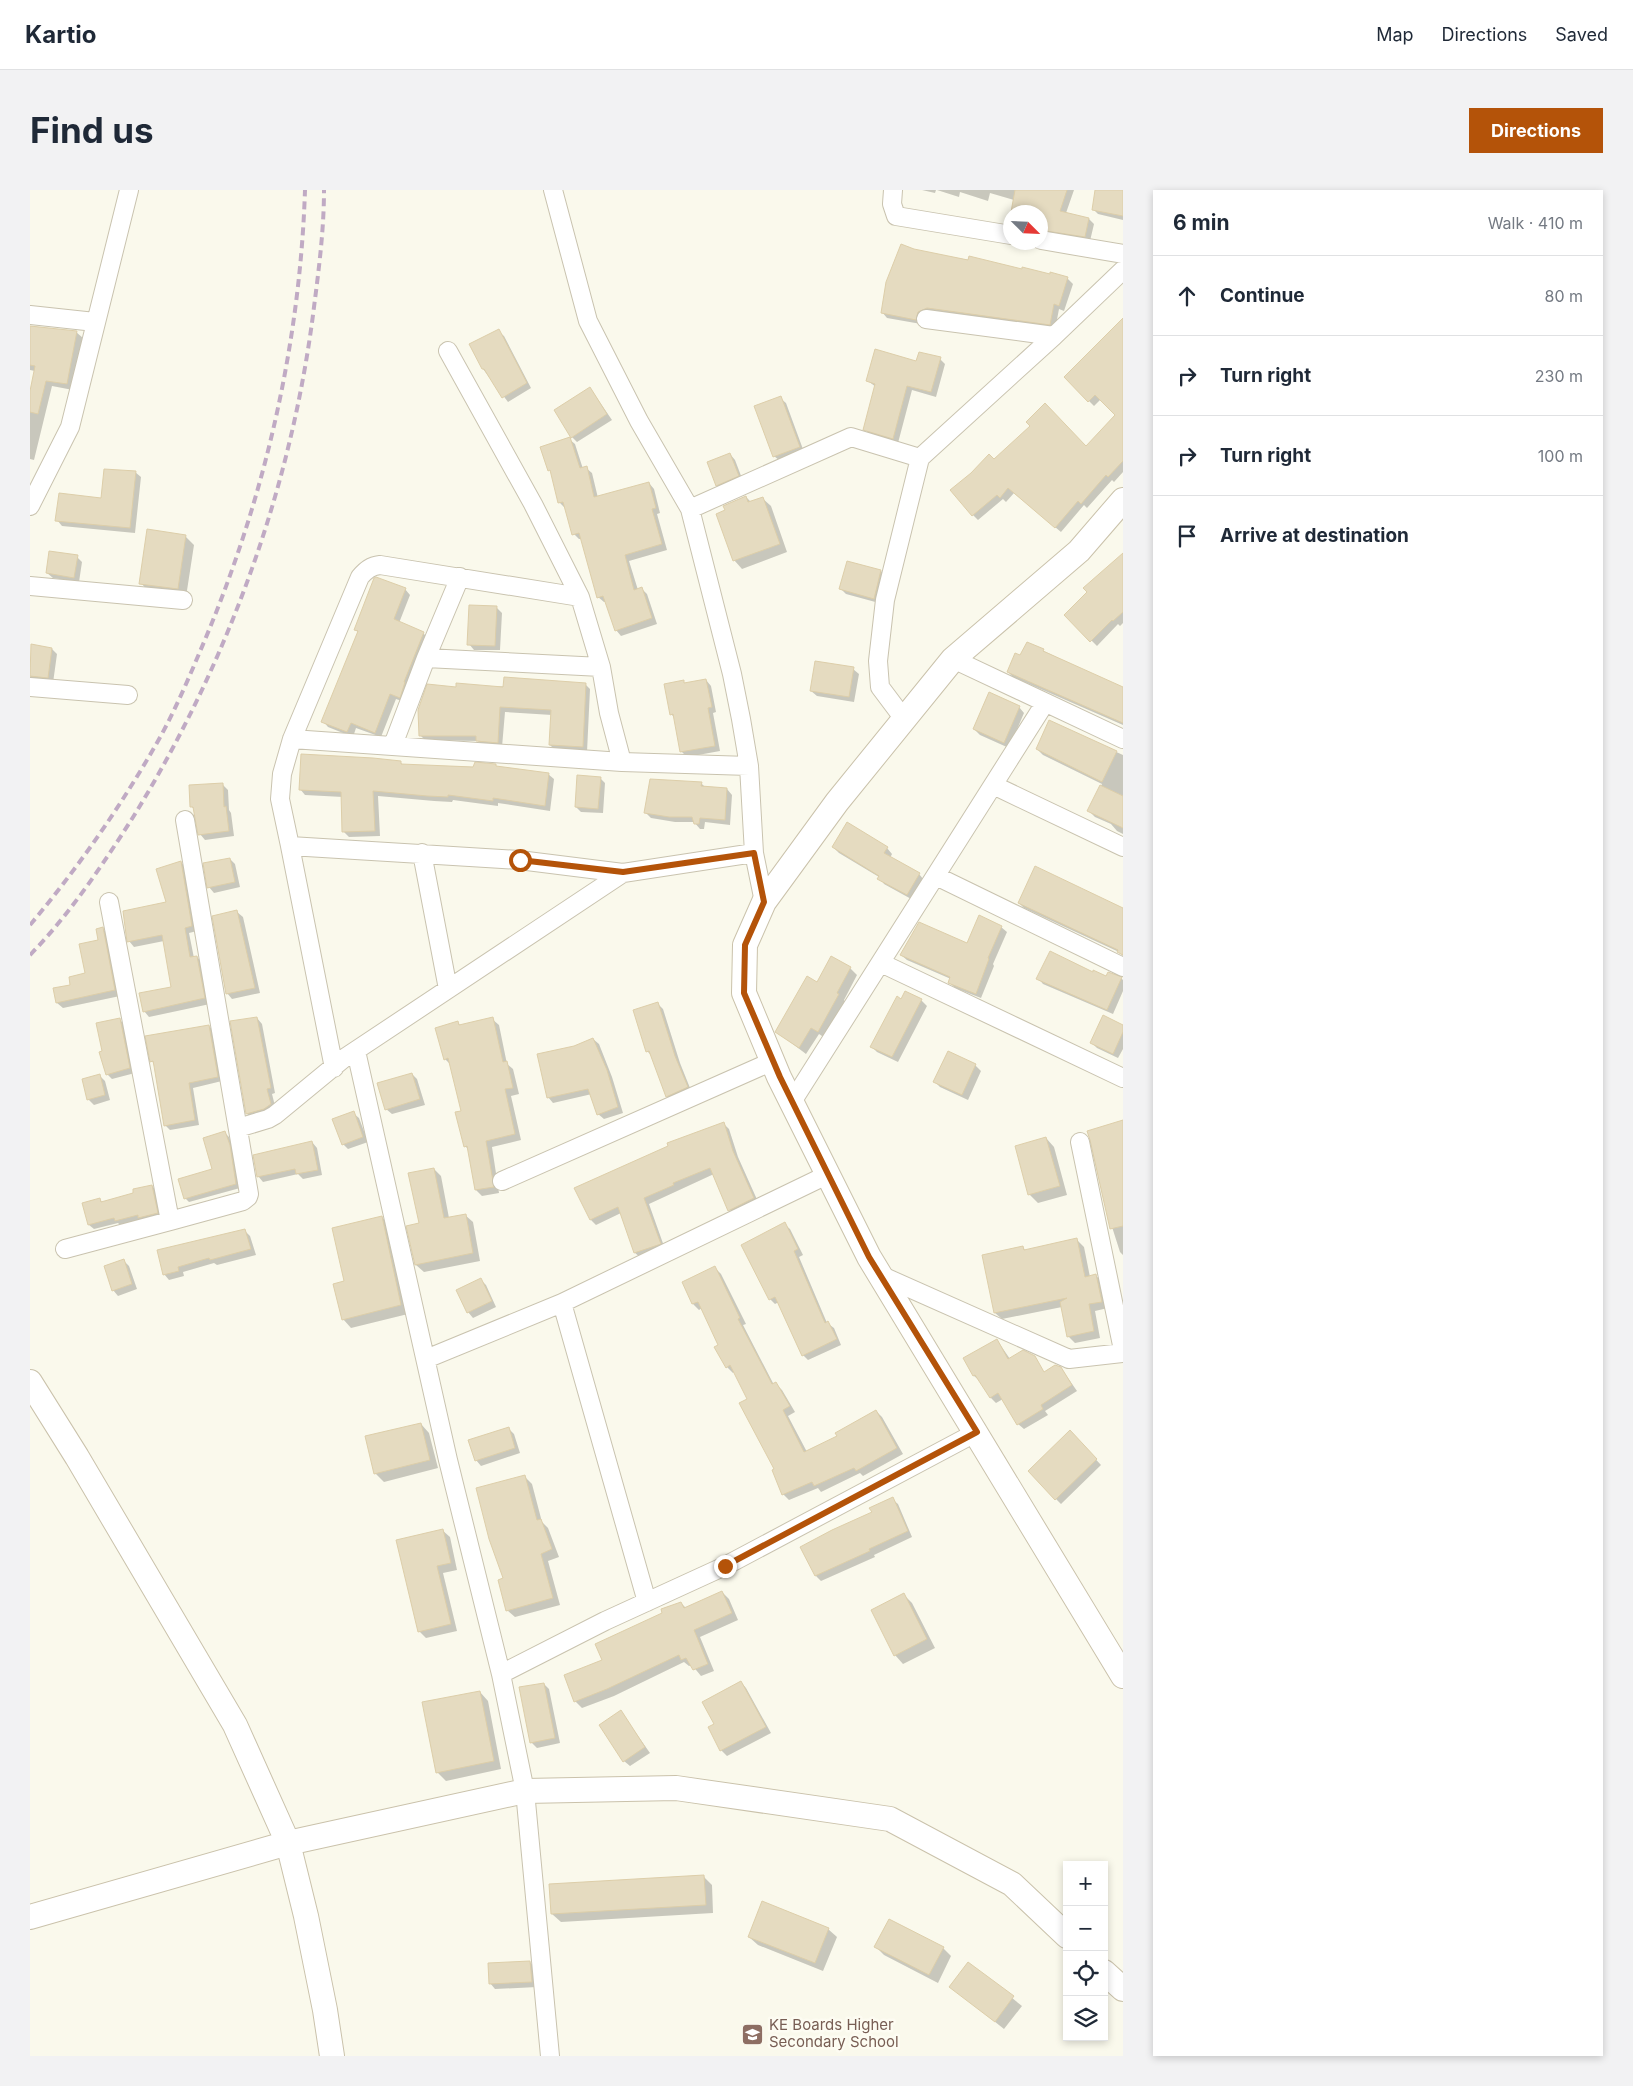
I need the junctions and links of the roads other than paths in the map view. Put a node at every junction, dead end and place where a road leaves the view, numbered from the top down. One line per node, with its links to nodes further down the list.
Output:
1 (129, 190): 10 (street)
2 (553, 190): 16 (street)
3 (893, 190): 4 (street)
4 (1003, 234)
5 (1048, 241): 6 (street)
6 (1123, 254)
7 (1123, 270): 11 (street)
8 (30, 315): 10 (street)
9 (926, 318): 11 (street)
10 (95, 322): 15 (street)
11 (1054, 336): 13 (street)
12 (448, 351): 19 (street)
13 (920, 458): 16 (street); 27 (street)
14 (1123, 500): 22 (street)
15 (30, 506)
16 (690, 509): 32 (street)
17 (460, 578): 19 (street); 21 (street); 28 (street)
18 (30, 586): 20 (street)
19 (580, 597): 23 (street)
20 (183, 600)
21 (426, 658): 23 (street); 30 (street)
22 (953, 659): 26 (street); 27 (street)
23 (601, 667): 31 (street)
24 (30, 687): 25 (street)
25 (128, 695)
26 (1045, 703): 29 (street); 33 (street)
27 (904, 719): 42 (street)
28 (292, 739): 30 (street); 35 (street)
29 (1123, 739)
30 (393, 745): 31 (street)
31 (622, 762): 32 (street)
32 (749, 766): 38 (street)
33 (993, 785): 36 (street); 40 (street)
34 (185, 820): 51 (street)
35 (290, 846): 37 (street); 48 (street)
36 (1123, 847)
37 (422, 853): 39 (street); 45 (street)
38 (754, 853): 39 (street); 42 (street)
39 (623, 872): 45 (street)
40 (936, 876): 43 (street); 44 (street)
41 (109, 902): 55 (street)
42 (764, 902): 47 (street)
43 (881, 963): 49 (street); 50 (street)
44 (1123, 967)
45 (448, 989): 46 (street)
46 (356, 1051): 48 (street); 60 (street)
47 (773, 1061): 50 (street); 54 (street)
48 (334, 1068): 51 (street)
49 (1123, 1078)
50 (792, 1102): 53 (street)
51 (238, 1128): 55 (street)
52 (1080, 1142): 59 (street)
53 (829, 1174): 57 (street); 58 (street)
54 (502, 1181)
55 (170, 1221): 56 (street)
56 (65, 1249)
57 (880, 1275): 59 (street); 62 (street)
58 (562, 1303): 60 (street); 63 (street)
59 (1123, 1352)
60 (426, 1359): 64 (street)
61 (30, 1382): 67 (street)
62 (977, 1432): 63 (street); 65 (street)
63 (647, 1602): 64 (street)
64 (500, 1674): 66 (street)
65 (1123, 1676)
66 (525, 1791): 67 (street); 69 (street); 73 (street)
67 (288, 1843): 68 (street); 72 (street)
68 (30, 1917)
69 (1063, 1932)
70 (1108, 1976): 71 (street)
71 (1123, 1989)
72 (332, 2056)
73 (550, 2056)

